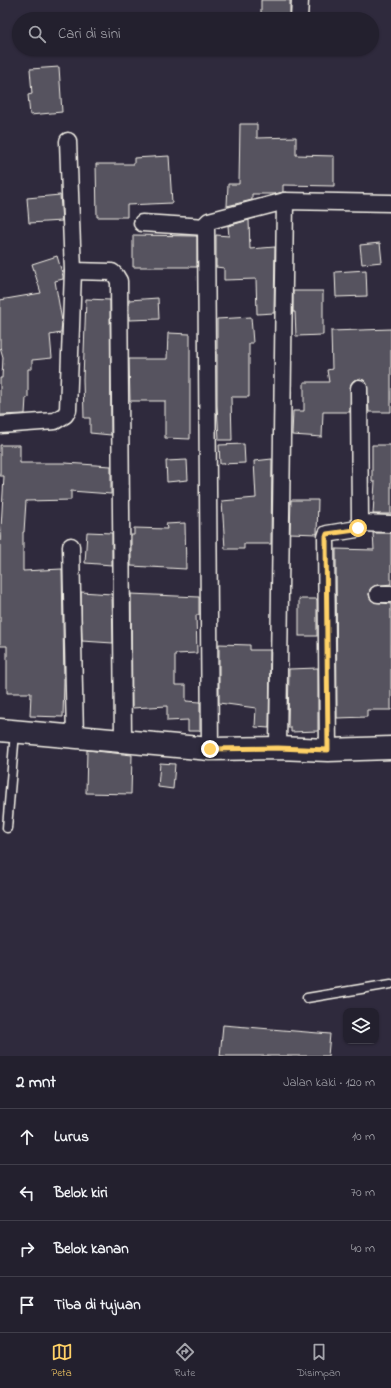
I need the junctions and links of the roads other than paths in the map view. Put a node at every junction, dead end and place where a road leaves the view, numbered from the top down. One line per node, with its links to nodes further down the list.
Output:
1 (300, 0): 2 (street)
2 (299, 12)
3 (68, 141): 8 (street)
4 (286, 201): 5 (street); 7 (street); 17 (street)
5 (391, 203)
6 (142, 223): 7 (street)
7 (206, 227): 19 (street)
8 (73, 271): 10 (street); 16 (street)
9 (359, 388): 11 (street)
10 (0, 425)
11 (360, 523): 12 (street); 20 (street)
12 (391, 524)
13 (71, 546): 15 (street)
14 (7, 731): 15 (main road); 21 (lane)
15 (75, 738): 16 (main road)
16 (123, 740): 19 (main road)
17 (278, 748): 19 (main road); 20 (main road)
18 (391, 748): 20 (main road)
19 (210, 749)
20 (328, 750)
21 (7, 828)
22 (391, 984): 23 (lane)
23 (307, 998)

